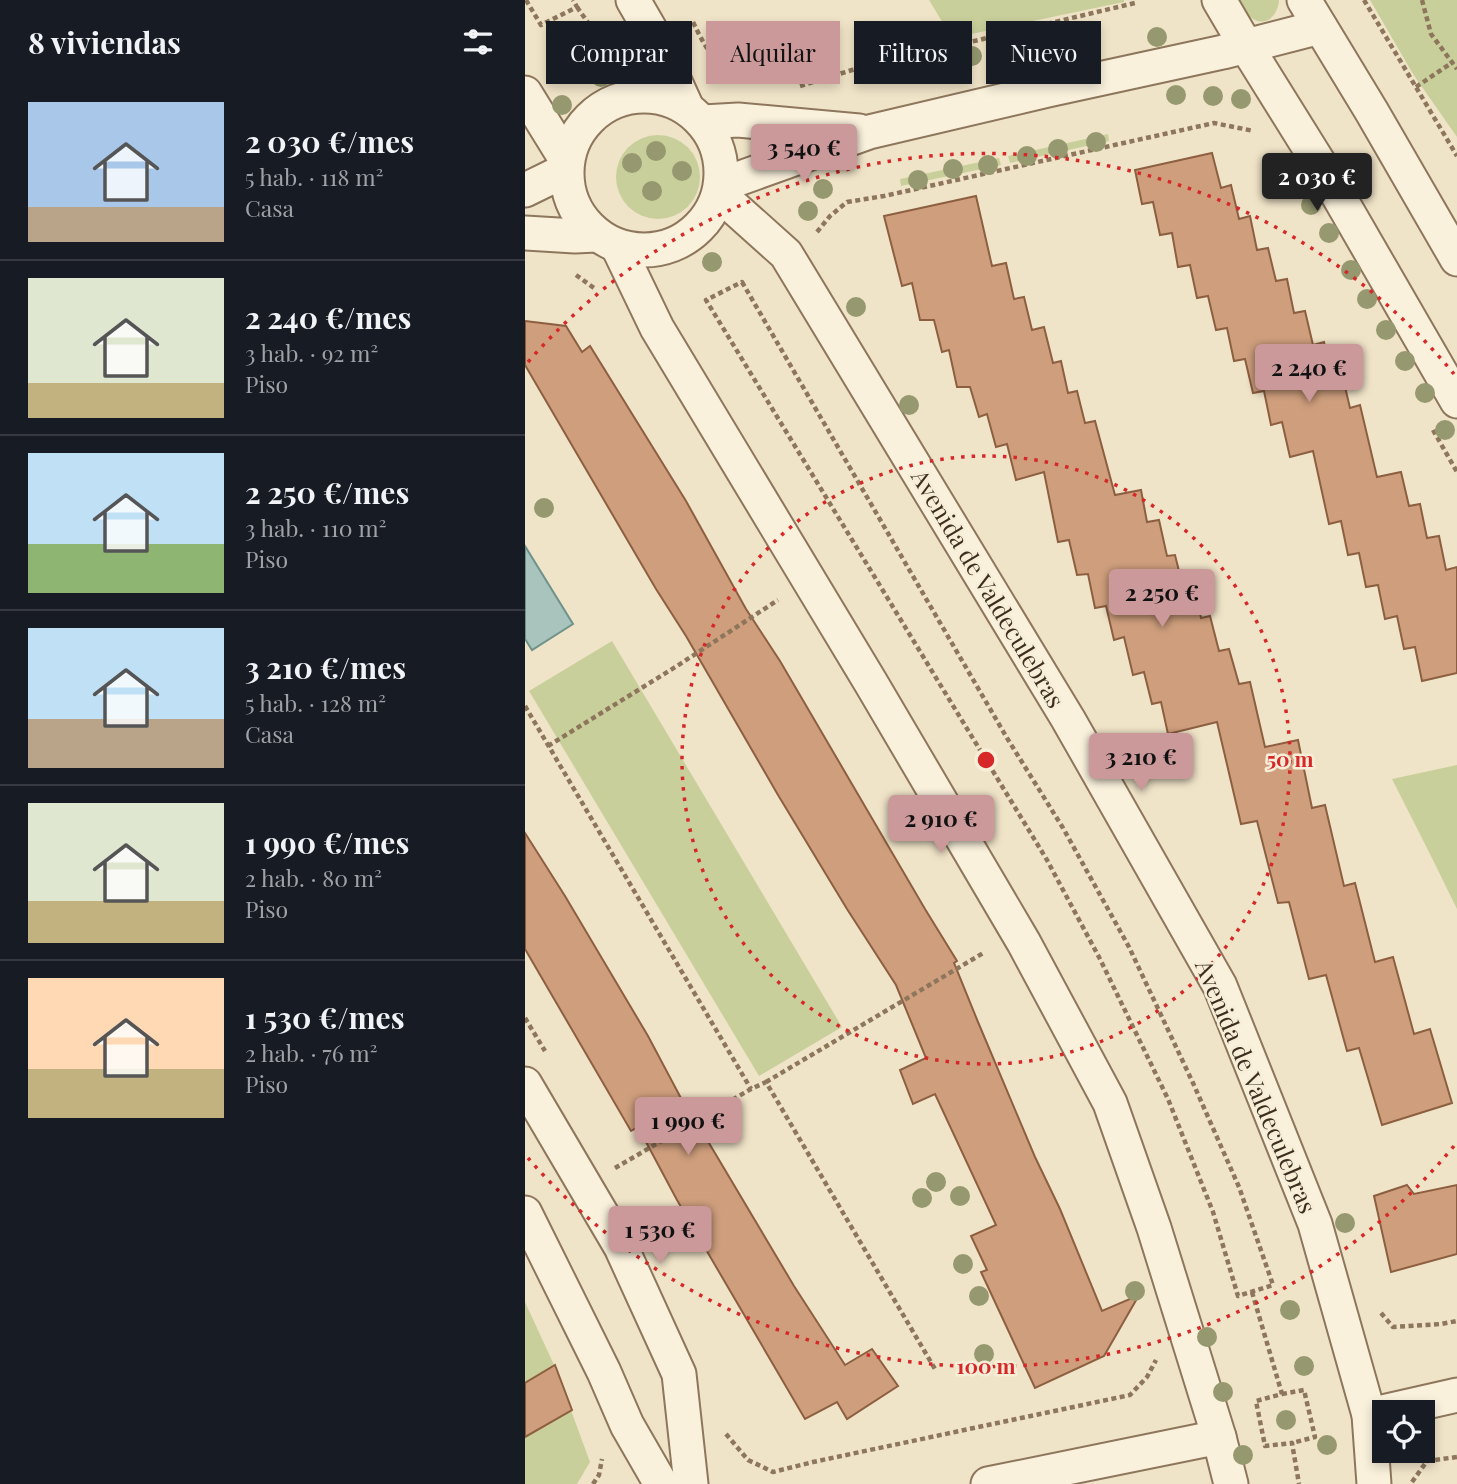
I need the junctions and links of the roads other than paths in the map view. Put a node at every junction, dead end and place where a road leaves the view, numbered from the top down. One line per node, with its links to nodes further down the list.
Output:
1 (633, 0): 6 (street)
2 (1219, 0): 4 (street)
3 (1312, 13): 4 (street); 13 (street)
4 (1246, 46): 7 (street); 14 (street)
5 (525, 93): 8 (street)
6 (695, 115): 7 (street); 8 (street); 9 (street)
7 (869, 132): 9 (street)
8 (566, 165): 10 (street); 12 (street)
9 (720, 189): 12 (street); 18 (street, Avenida de Valdeculebras)
10 (525, 190)
11 (525, 233): 12 (street)
12 (607, 241): 19 (street)
13 (1457, 260)
14 (1457, 401)
15 (525, 1084): 21 (street)
16 (525, 1213): 20 (street)
17 (1457, 1395): 18 (street)
18 (1369, 1415): 24 (street, Avenida de Valdeculebras)
19 (1219, 1437): 22 (street); 23 (street)
20 (661, 1484)
21 (691, 1484)
22 (988, 1484)
23 (1231, 1484)
24 (1374, 1484)

